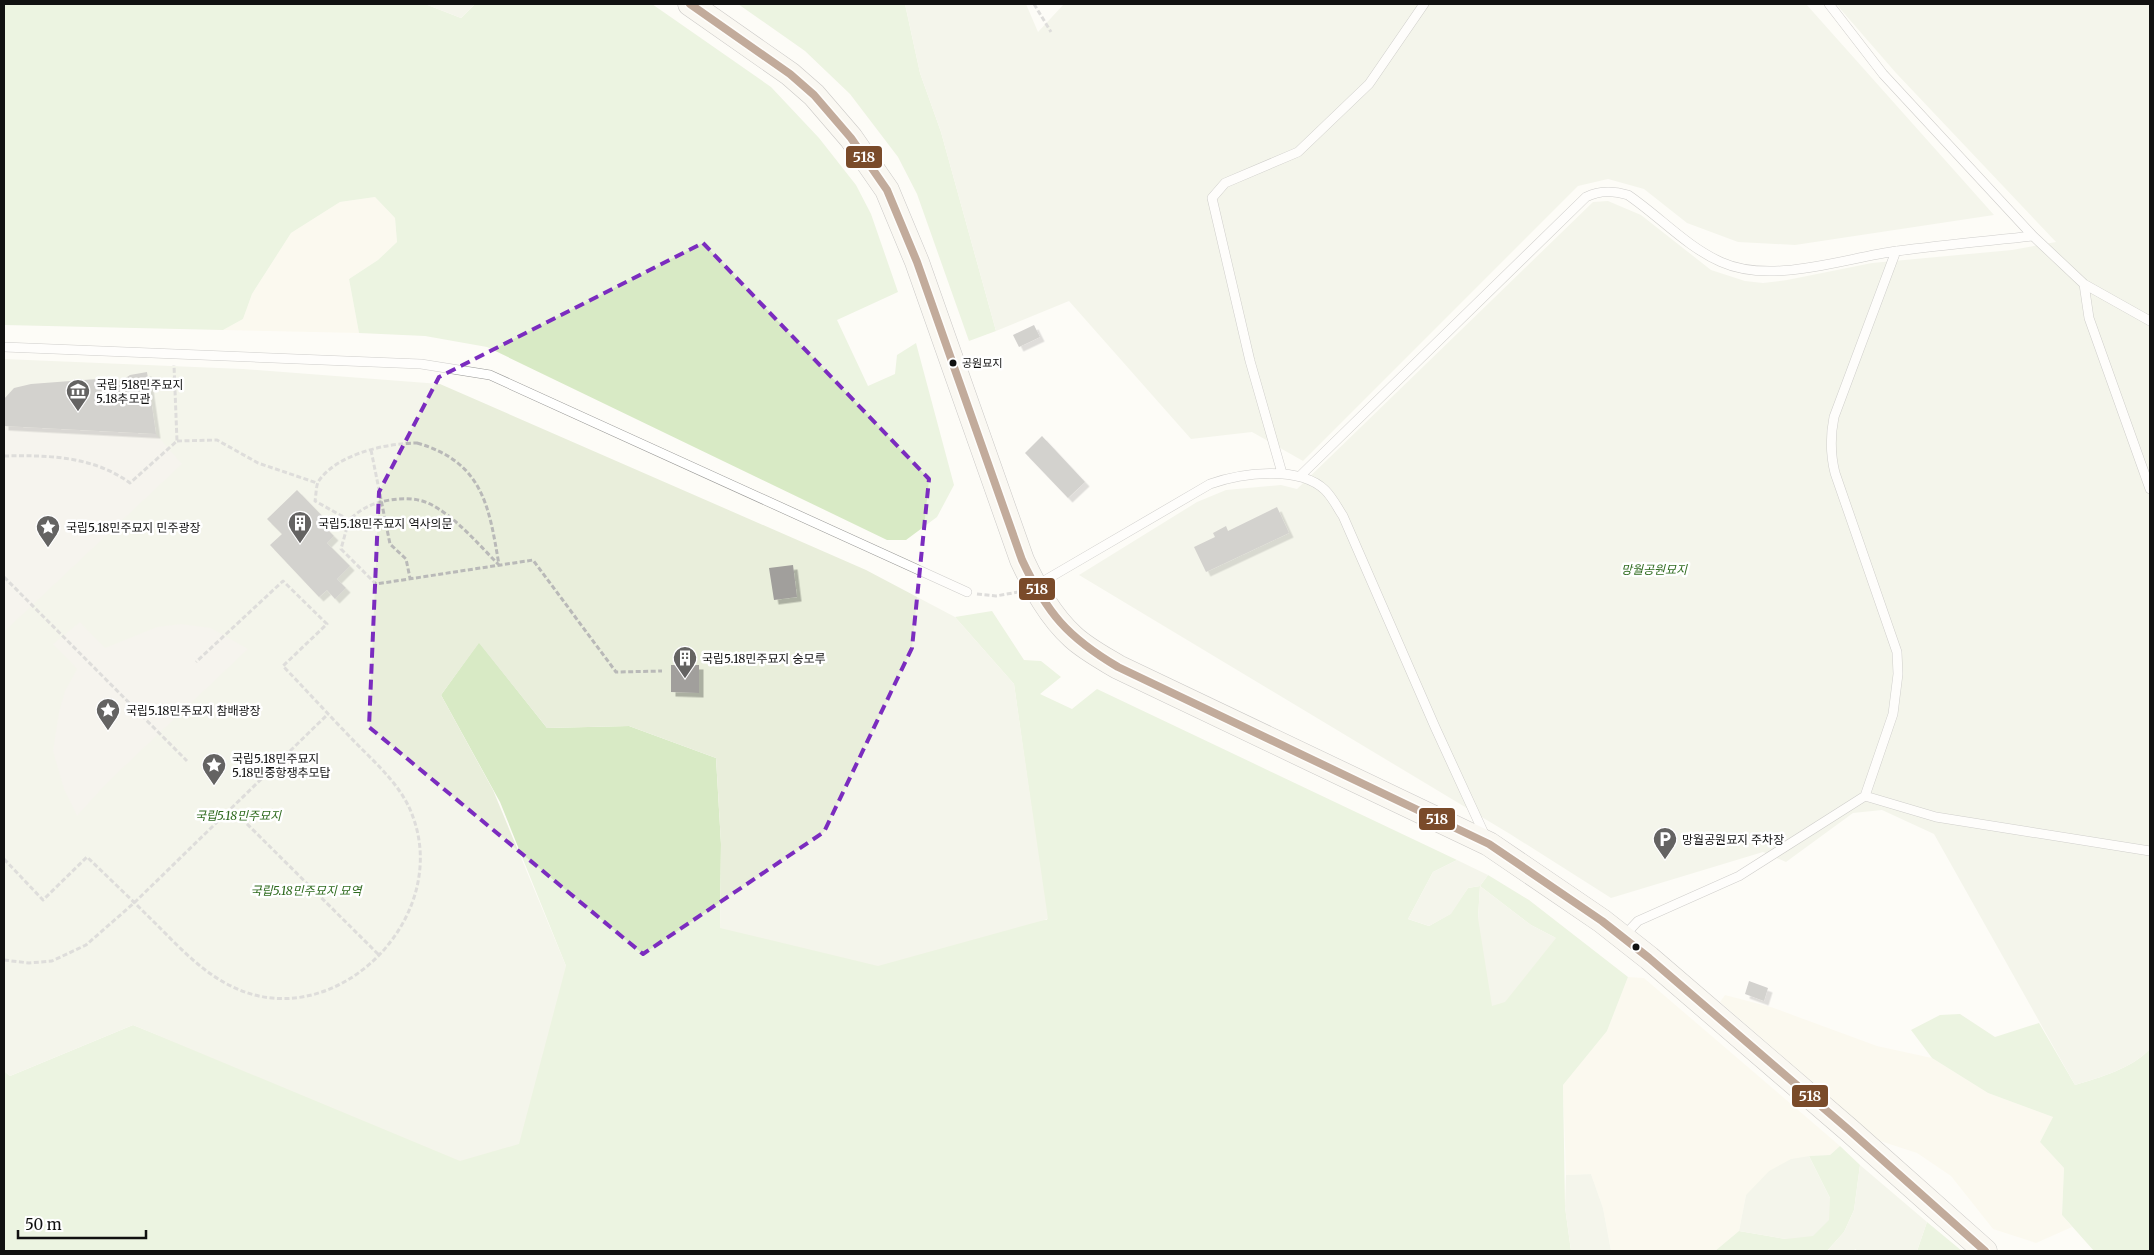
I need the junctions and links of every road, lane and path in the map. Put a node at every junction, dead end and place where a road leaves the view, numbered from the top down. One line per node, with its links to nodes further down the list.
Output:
1 (690, 4): 24 (main road)
2 (1034, 4): 5 (path)
3 (1424, 4): 15 (lane)
4 (1829, 4): 6 (lane)
5 (1051, 32)
6 (2033, 236): 7 (lane); 8 (lane)
7 (1896, 251): 16 (lane); 30 (lane)
8 (2084, 284): 9 (lane); 18 (lane)
9 (2150, 321)
10 (4, 347): 11 (lane)
11 (174, 354): 12 (path); 25 (lane)
12 (177, 441): 14 (path); 17 (path)
13 (371, 450): 17 (path); 19 (path); 21 (path)
14 (4, 456)
15 (1282, 473): 16 (lane); 24 (lane)
16 (1300, 476): 32 (lane)
17 (318, 483): 20 (path)
18 (2150, 489)
19 (382, 501): 20 (path); 21 (path); 23 (path)
20 (349, 520): 23 (path)
21 (498, 565): 23 (path); 27 (path)
22 (4, 577): 29 (path)
23 (410, 578)
24 (1034, 586): 25 (path); 32 (main road)
25 (966, 592)
26 (196, 662): 28 (path)
27 (662, 672)
28 (328, 714): 31 (path); 37 (path)
29 (187, 761)
30 (1865, 796): 33 (lane); 36 (lane)
31 (231, 808): 35 (path); 37 (path)
32 (1489, 844): 36 (main road)
33 (2150, 852)
34 (4, 859): 35 (path)
35 (134, 903): 37 (path); 38 (path)
36 (1623, 938): 39 (main road)
37 (379, 955)
38 (4, 960)
39 (1985, 1251)

